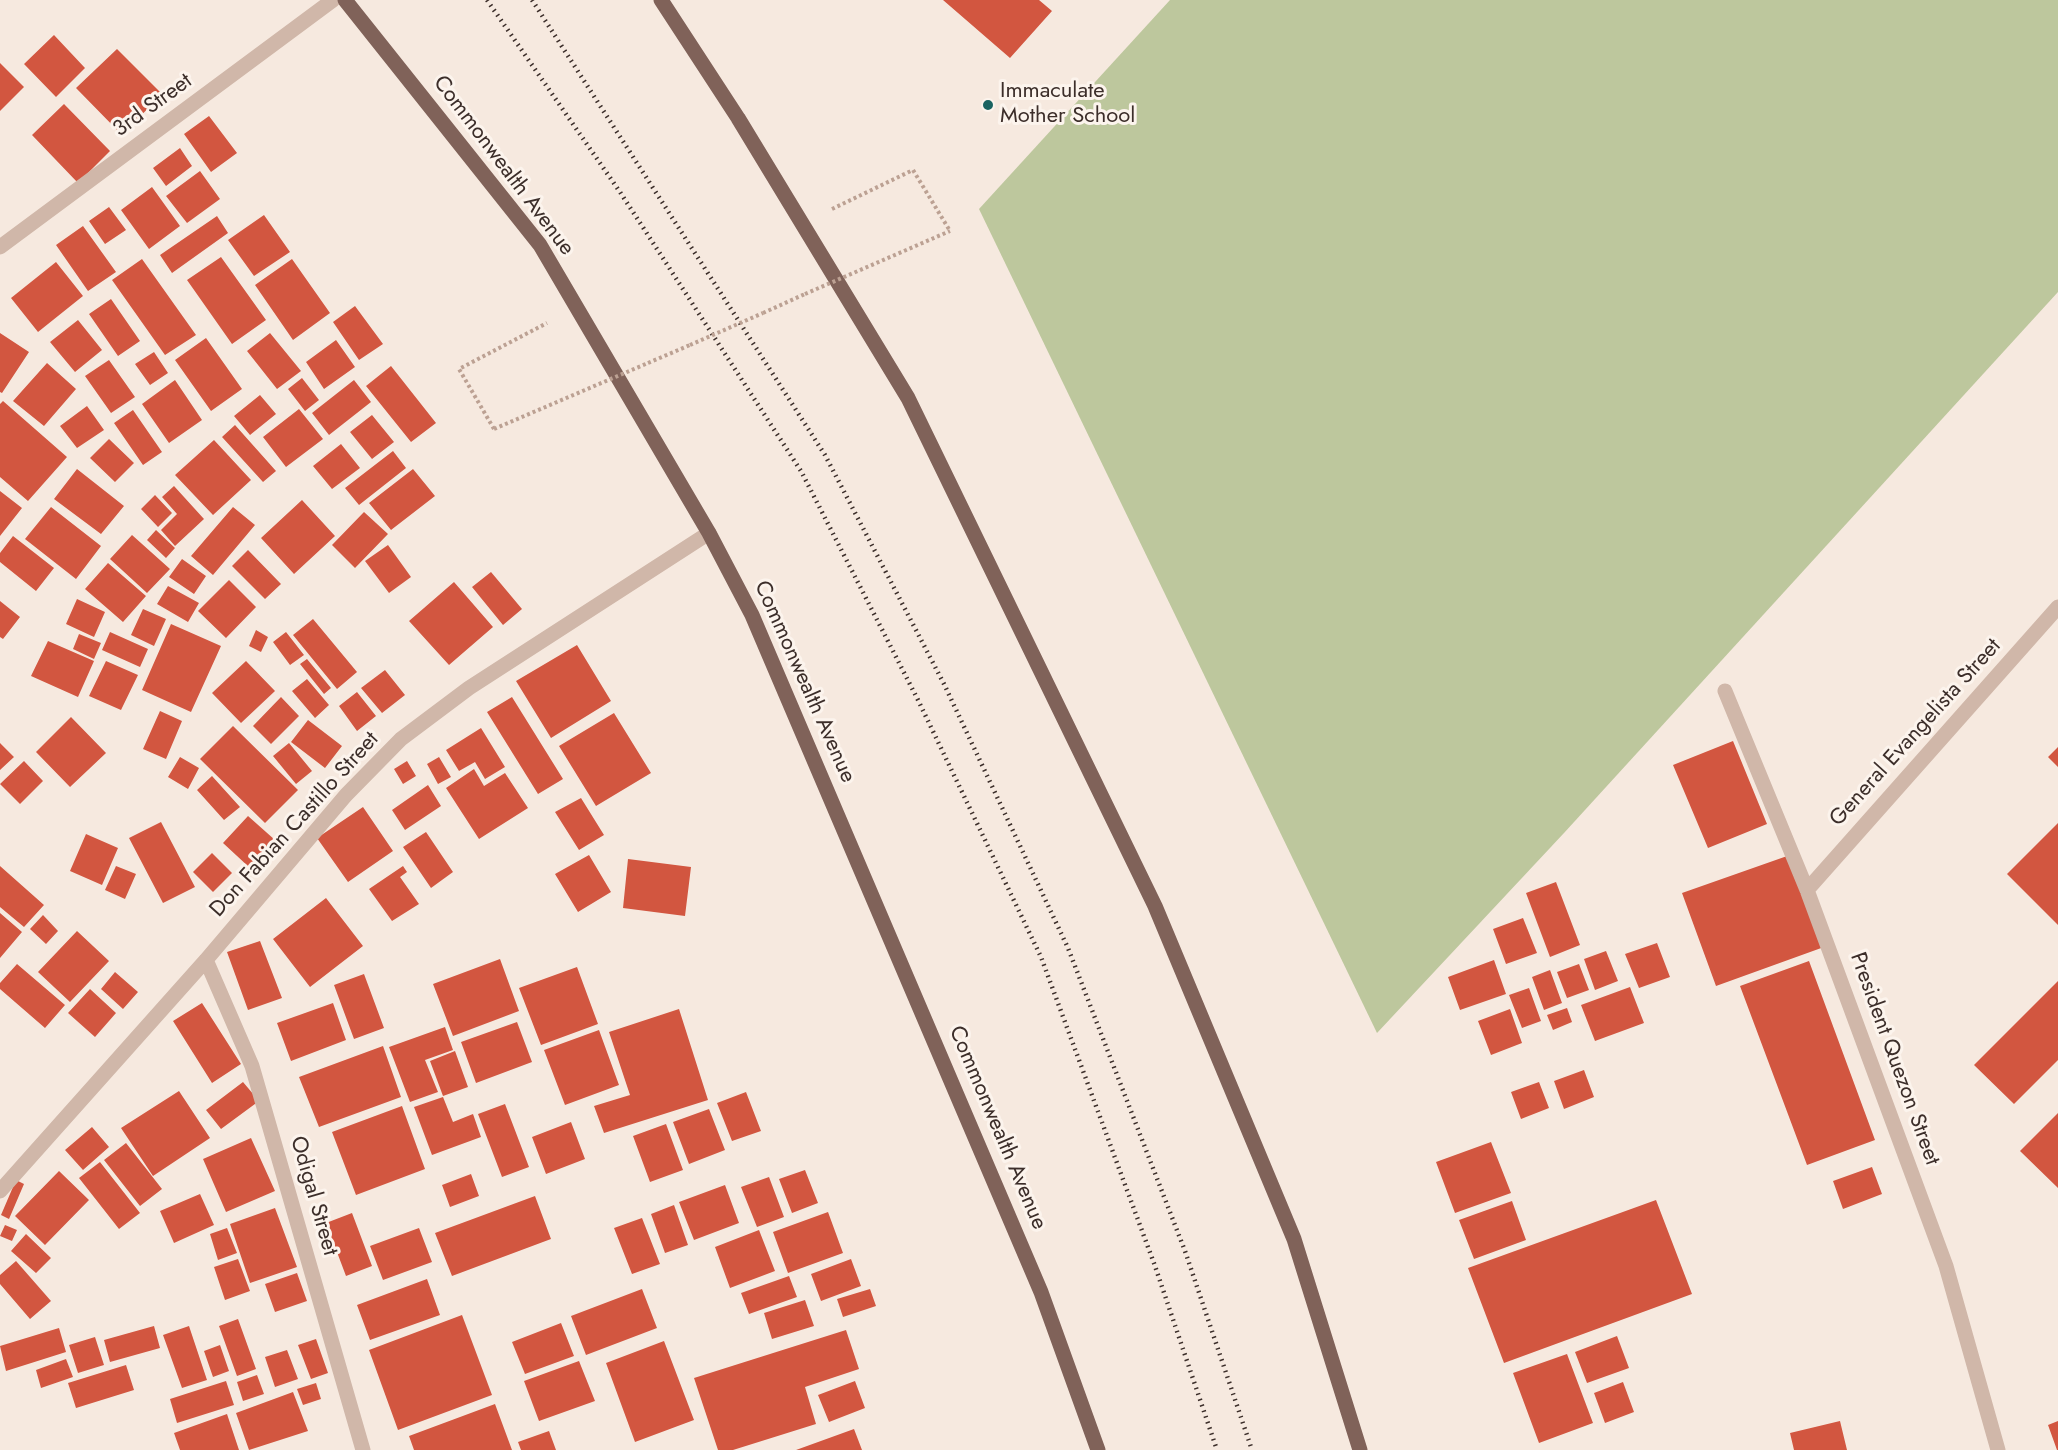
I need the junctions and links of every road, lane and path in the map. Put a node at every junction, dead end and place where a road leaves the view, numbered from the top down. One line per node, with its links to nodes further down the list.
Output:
1 (333, 0): 5 (street, 3rd Street)
2 (345, 0): 6 (main road, Commonwealth Avenue)
3 (661, 0): 4 (main road)
4 (803, 223): 6 (path, bridge); 15 (main road)
5 (0, 247)
6 (576, 307): 7 (main road, Commonwealth Avenue)
7 (709, 532): 11 (street, Don Fabian Castillo Street); 14 (main road, Commonwealth Avenue)
8 (2058, 607): 10 (street, General Evangelista Street)
9 (1725, 692): 10 (street, President Quezon Street)
10 (1807, 890): 16 (street, President Quezon Street)
11 (206, 960): 12 (street, Don Fabian Castillo Street); 13 (street, Odigal Street)
12 (0, 1191)
13 (363, 1450)
14 (1098, 1450)
15 (1360, 1450)
16 (1998, 1450)

